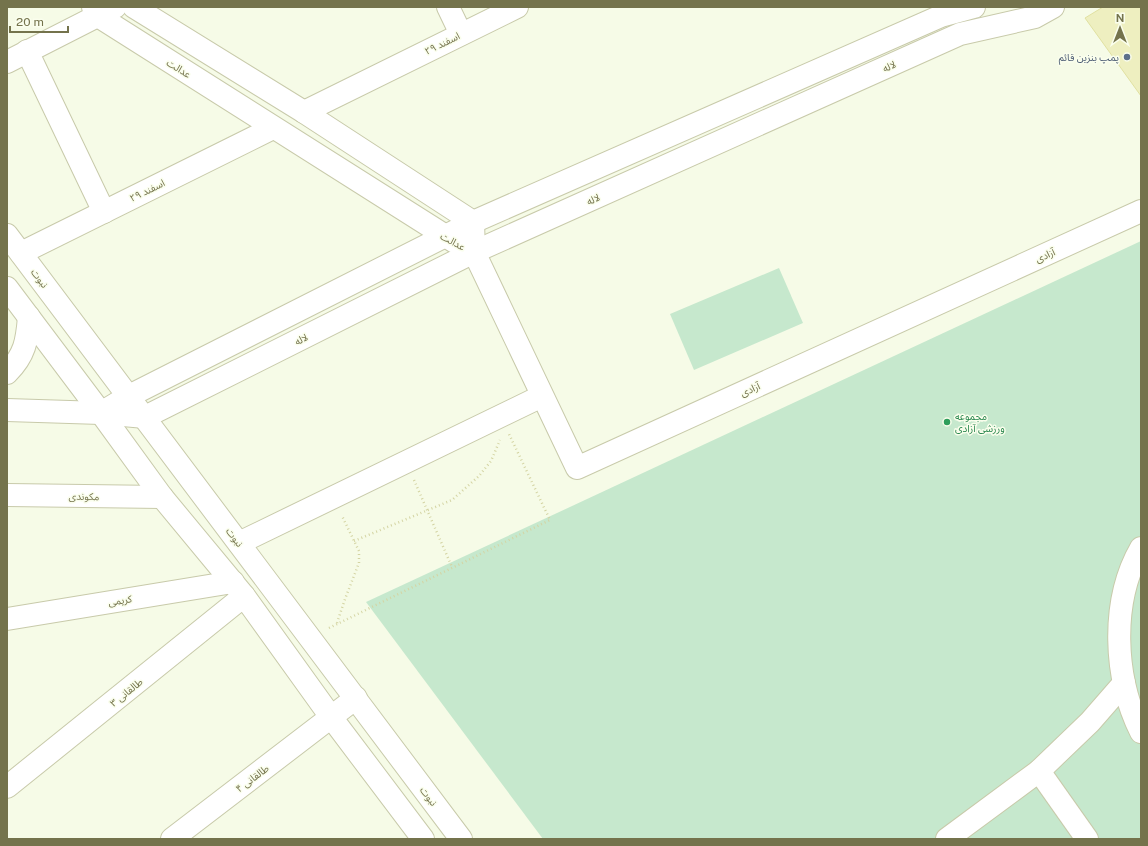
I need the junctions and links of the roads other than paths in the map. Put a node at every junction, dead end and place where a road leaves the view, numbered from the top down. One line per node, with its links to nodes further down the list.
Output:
1 (134, 7): 11 (street)
2 (448, 7): 7 (street)
3 (517, 7): 7 (street, ۲۹ اسفند)
4 (1053, 7): 8 (street, لاله)
5 (953, 9): 8 (street); 15 (street)
6 (102, 10): 9 (street); 12 (street, عدالت)
7 (461, 34): 11 (street, ۲۹ اسفند)
8 (960, 34): 18 (street, لاله)
9 (27, 52): 10 (street); 14 (street)
10 (7, 62)
11 (304, 112): 15 (street)
12 (273, 128): 14 (street, ۲۹ اسفند); 17 (street, عدالت)
13 (1141, 211): 24 (street, آزادی)
14 (104, 212): 19 (street, ۲۹ اسفند)
15 (473, 222): 17 (street); 18 (street, عدالت)
16 (7, 235): 19 (street, نبوت)
17 (445, 237): 18 (street, عدالت); 23 (street)
18 (474, 252): 24 (street, آزادی); 27 (street, لاله)
19 (21, 253): 23 (street, نبوت)
20 (7, 288): 21 (street)
21 (29, 317): 22 (street); 26 (street)
22 (7, 373)
23 (129, 396): 26 (street); 27 (street, نبوت)
24 (542, 396): 32 (street)
25 (7, 410): 26 (street)
26 (101, 413): 27 (street); 29 (street)
27 (145, 417): 28 (street, نبوت)
28 (165, 444): 29 (street); 32 (street, نبوت)
29 (136, 462): 31 (street)
30 (7, 495): 31 (street, مکوندی)
31 (162, 497): 34 (street)
32 (239, 543): 37 (street, نبوت)
33 (1141, 548): 36 (street)
34 (239, 589): 35 (street, کریمی); 38 (street); 41 (street, طالقانی ۳)
35 (7, 618)
36 (1124, 683): 39 (street); 40 (street)
37 (356, 698): 38 (street, طالقانی ۴); 44 (street, نبوت)
38 (331, 718): 42 (street); 43 (street, طالقانی ۴)
39 (1141, 732)
40 (1039, 771): 45 (street); 46 (street)
41 (7, 787)
42 (413, 836)
43 (172, 839)
44 (461, 839)
45 (946, 839)
46 (1087, 839)

